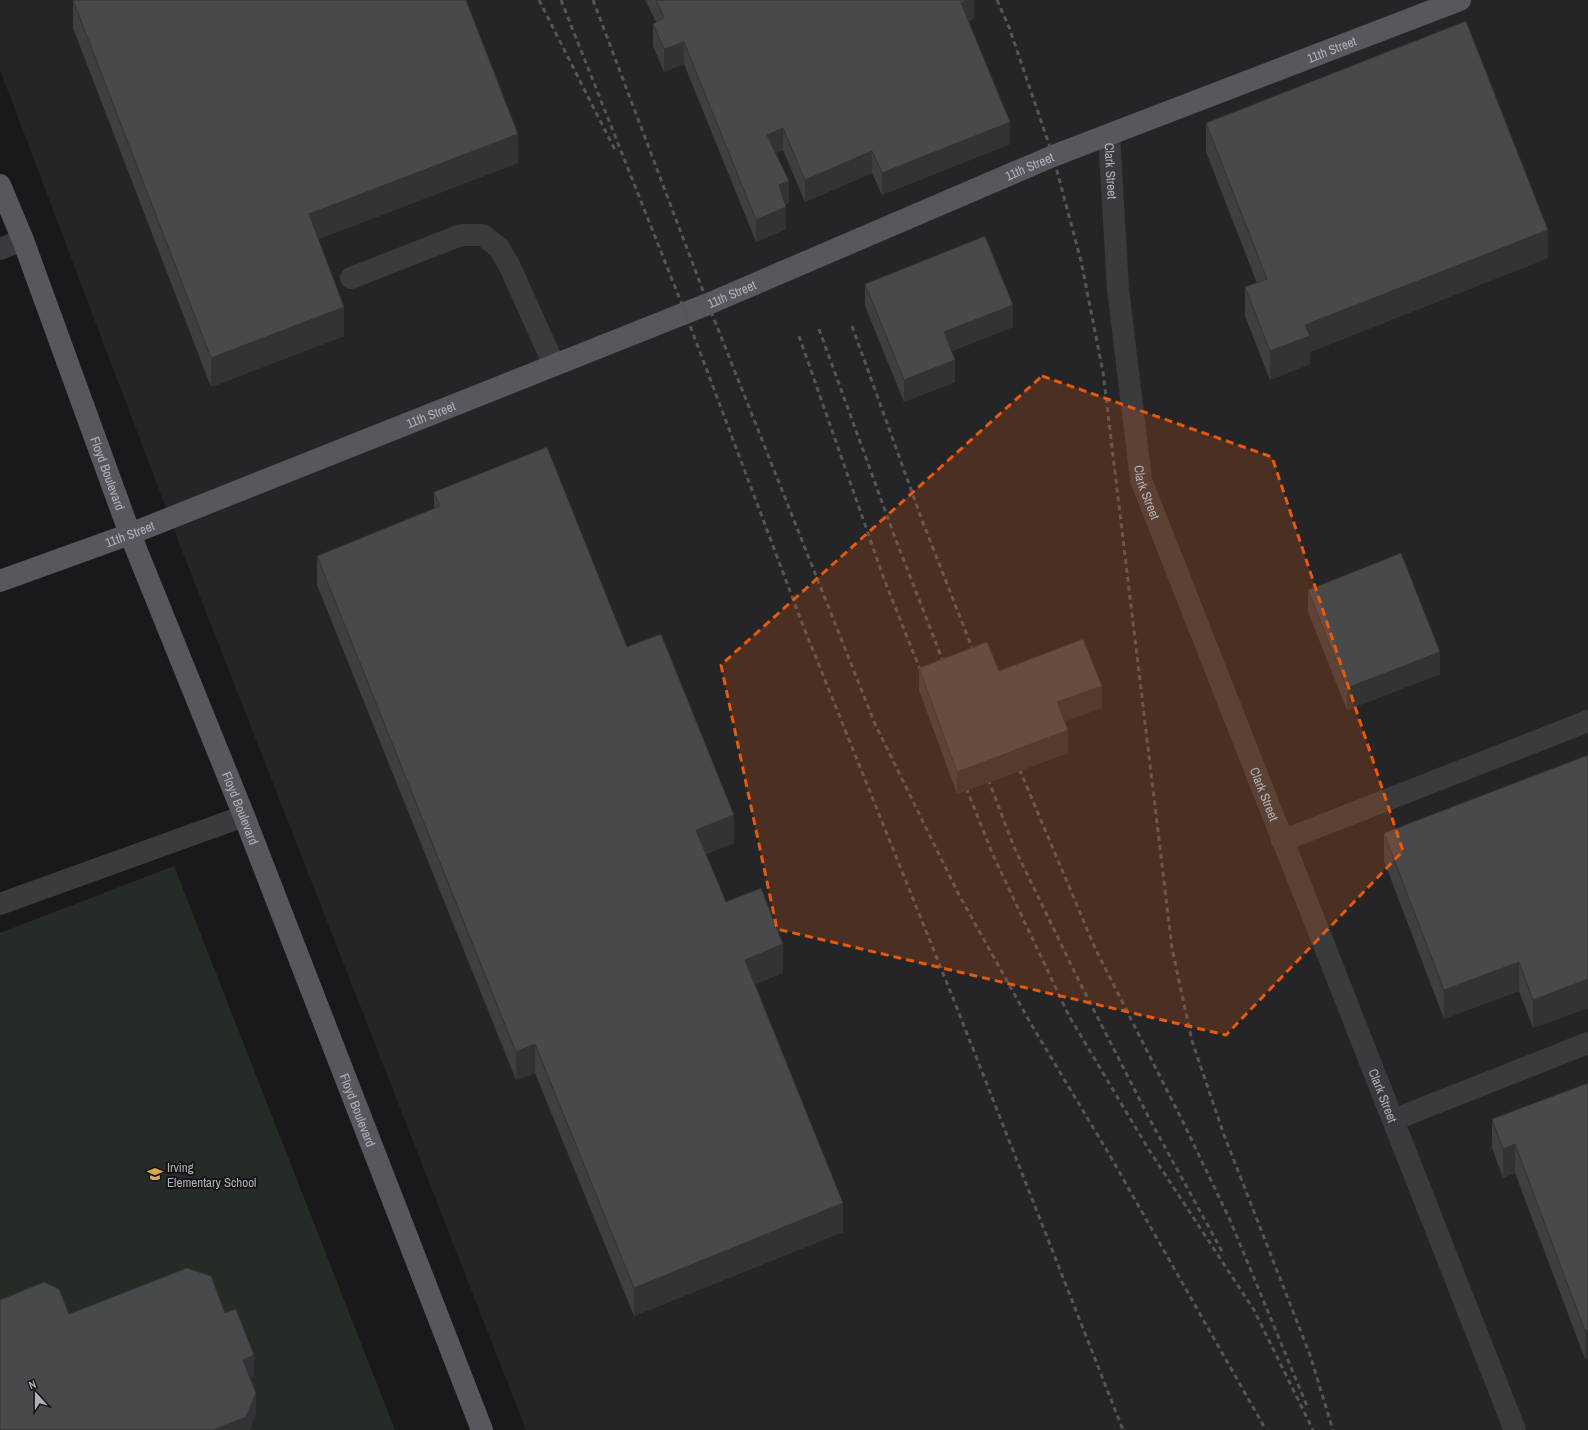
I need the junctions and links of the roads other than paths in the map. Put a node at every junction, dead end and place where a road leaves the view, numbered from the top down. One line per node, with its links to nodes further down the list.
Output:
1 (1460, 0): 2 (main road, 11th Street)
2 (1109, 135): 7 (main road, 11th Street); 12 (street, Clark Street)
3 (0, 185): 4 (main road, Floyd Boulevard)
4 (23, 240): 5 (street); 8 (main road, Floyd Boulevard)
5 (0, 249)
6 (351, 278): 7 (street)
7 (554, 365): 8 (main road, 11th Street)
8 (130, 534): 9 (main road, 11th Street); 11 (main road, Floyd Boulevard)
9 (0, 581)
10 (1588, 721): 12 (street)
11 (244, 816): 13 (street); 16 (main road, Floyd Boulevard)
12 (1282, 841): 15 (street, Clark Street)
13 (0, 904)
14 (1588, 1043): 15 (street)
15 (1393, 1120): 17 (street, Clark Street)
16 (482, 1430)
17 (1516, 1430)

